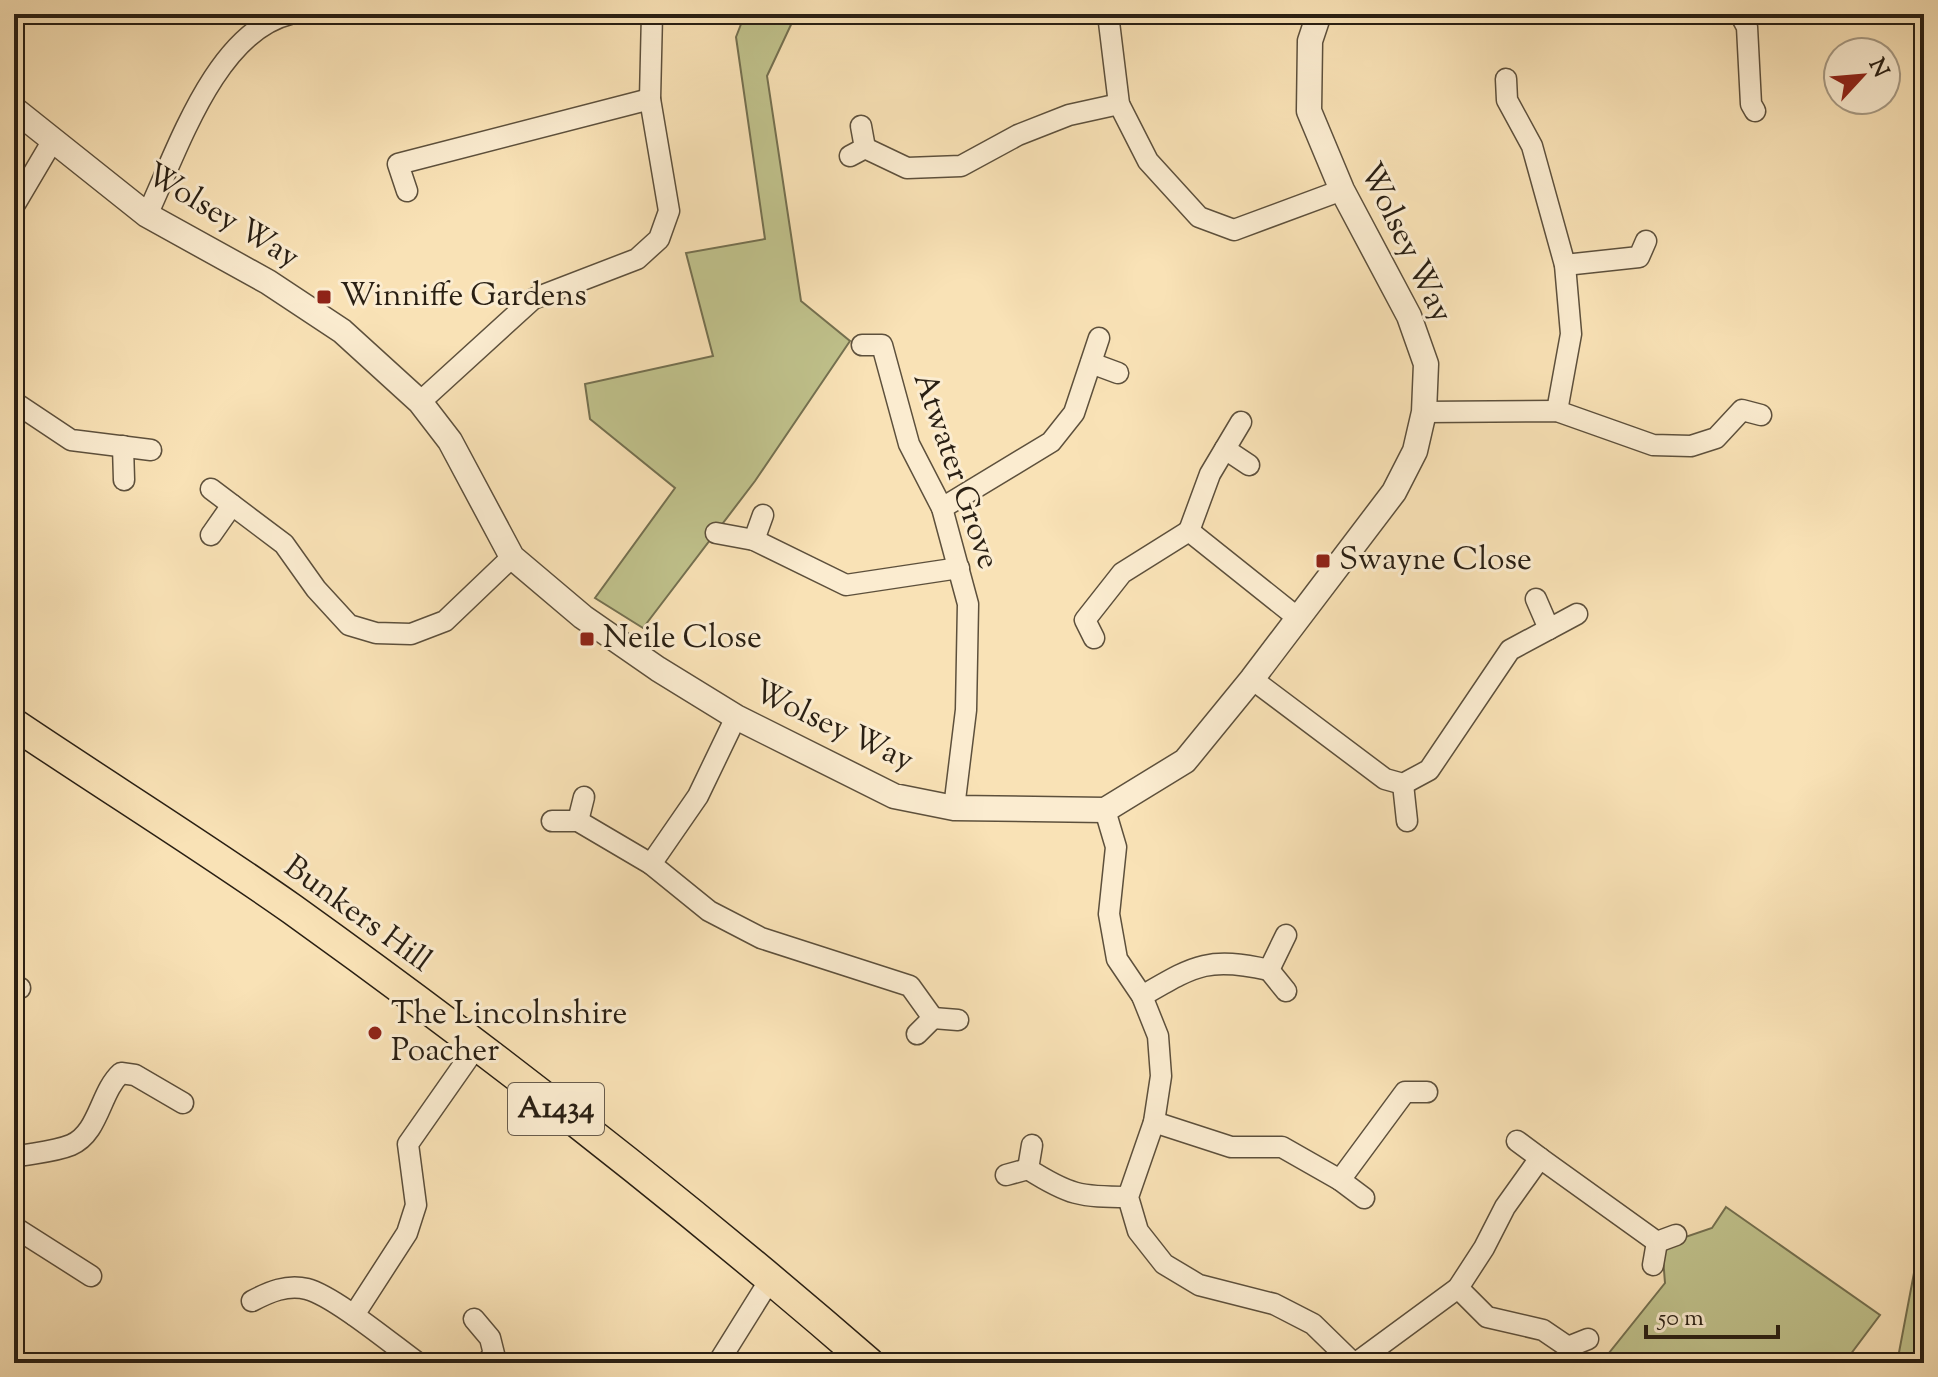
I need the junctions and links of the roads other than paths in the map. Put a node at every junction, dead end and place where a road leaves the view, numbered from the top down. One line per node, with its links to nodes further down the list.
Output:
1 (290, 14): 18 (street)
2 (652, 14): 7 (street)
3 (1108, 14): 9 (street)
4 (1319, 14): 15 (street, Wolsey Way)
5 (1740, 14): 12 (street)
6 (1506, 79): 8 (street)
7 (650, 99): 16 (street); 26 (street)
8 (1507, 100): 10 (street); 20 (street)
9 (1119, 104): 13 (street); 15 (street)
10 (1487, 106)
11 (14, 109): 14 (street, Wolsey Way)
12 (1755, 111)
13 (861, 126)
14 (53, 140): 17 (street); 18 (street, Wolsey Way)
15 (1342, 190): 29 (street, Wolsey Way)
16 (407, 191)
17 (14, 206)
18 (147, 215): 26 (street, Wolsey Way)
19 (1645, 257): 20 (street)
20 (1565, 265): 28 (street)
21 (1099, 338): 23 (street)
22 (880, 341): 38 (street, Atwater Grove)
23 (1091, 363): 24 (street); 38 (street)
24 (1118, 373)
25 (14, 402): 31 (street)
26 (420, 402): 44 (street, Wolsey Way)
27 (1746, 406): 28 (street)
28 (1557, 411): 29 (street)
29 (1424, 412): 48 (street, Wolsey Way)
30 (1241, 422): 32 (street)
31 (123, 446): 33 (street); 35 (street)
32 (1225, 449): 34 (street); 40 (street)
33 (151, 450)
34 (1249, 465)
35 (124, 480)
36 (211, 489): 37 (street)
37 (232, 505): 42 (street); 44 (street)
38 (942, 508): 45 (street, Atwater Grove)
39 (763, 515): 43 (street)
40 (1189, 531): 48 (street); 49 (street)
41 (716, 533): 43 (street)
42 (211, 535)
43 (754, 540): 45 (street)
44 (512, 557): 52 (street, Wolsey Way)
45 (959, 568): 56 (street, Atwater Grove)
46 (1536, 599): 50 (street)
47 (1577, 614): 50 (street)
48 (1298, 618): 51 (street, Wolsey Way)
49 (1082, 625)
50 (1549, 629): 54 (street)
51 (1252, 679): 54 (street); 57 (street, Wolsey Way)
52 (736, 717): 56 (street, Wolsey Way); 61 (street)
53 (14, 724): 69 (main road, Bunkers Hill / A1434)
54 (1403, 784): 60 (street)
55 (584, 797): 59 (street)
56 (954, 808): 57 (street, Wolsey Way)
57 (1105, 810): 65 (street)
58 (552, 821): 59 (street)
59 (578, 821): 61 (street)
60 (1407, 821)
61 (651, 864): 66 (street)
62 (1286, 935): 63 (street)
63 (1269, 970): 64 (street); 65 (street)
64 (1286, 991)
65 (1142, 996): 72 (street)
66 (933, 1018): 67 (street); 68 (street)
67 (958, 1020)
68 (917, 1034)
69 (476, 1047): 85 (main road, Bunkers Hill / A1434); 88 (street)
70 (1427, 1092): 79 (street)
71 (183, 1103): 75 (street)
72 (1154, 1122): 79 (street); 80 (street)
73 (1517, 1141): 76 (street)
74 (1032, 1145): 77 (street)
75 (14, 1157)
76 (1540, 1158): 83 (street); 86 (street)
77 (1028, 1169): 78 (street); 80 (street)
78 (1006, 1175)
79 (1340, 1180): 81 (street)
80 (1128, 1197): 96 (street)
81 (1364, 1198)
82 (14, 1227): 84 (street)
83 (1653, 1265)
84 (91, 1276)
85 (771, 1278): 94 (street); 95 (main road, Bunkers Hill / A1434)
86 (1458, 1288): 91 (street); 96 (street)
87 (252, 1301): 88 (street)
88 (354, 1315): 92 (street)
89 (474, 1319): 93 (street)
90 (1588, 1339): 91 (street)
91 (1567, 1355)
92 (418, 1363)
93 (486, 1363)
94 (718, 1363)
95 (869, 1363)
96 (1354, 1363)

